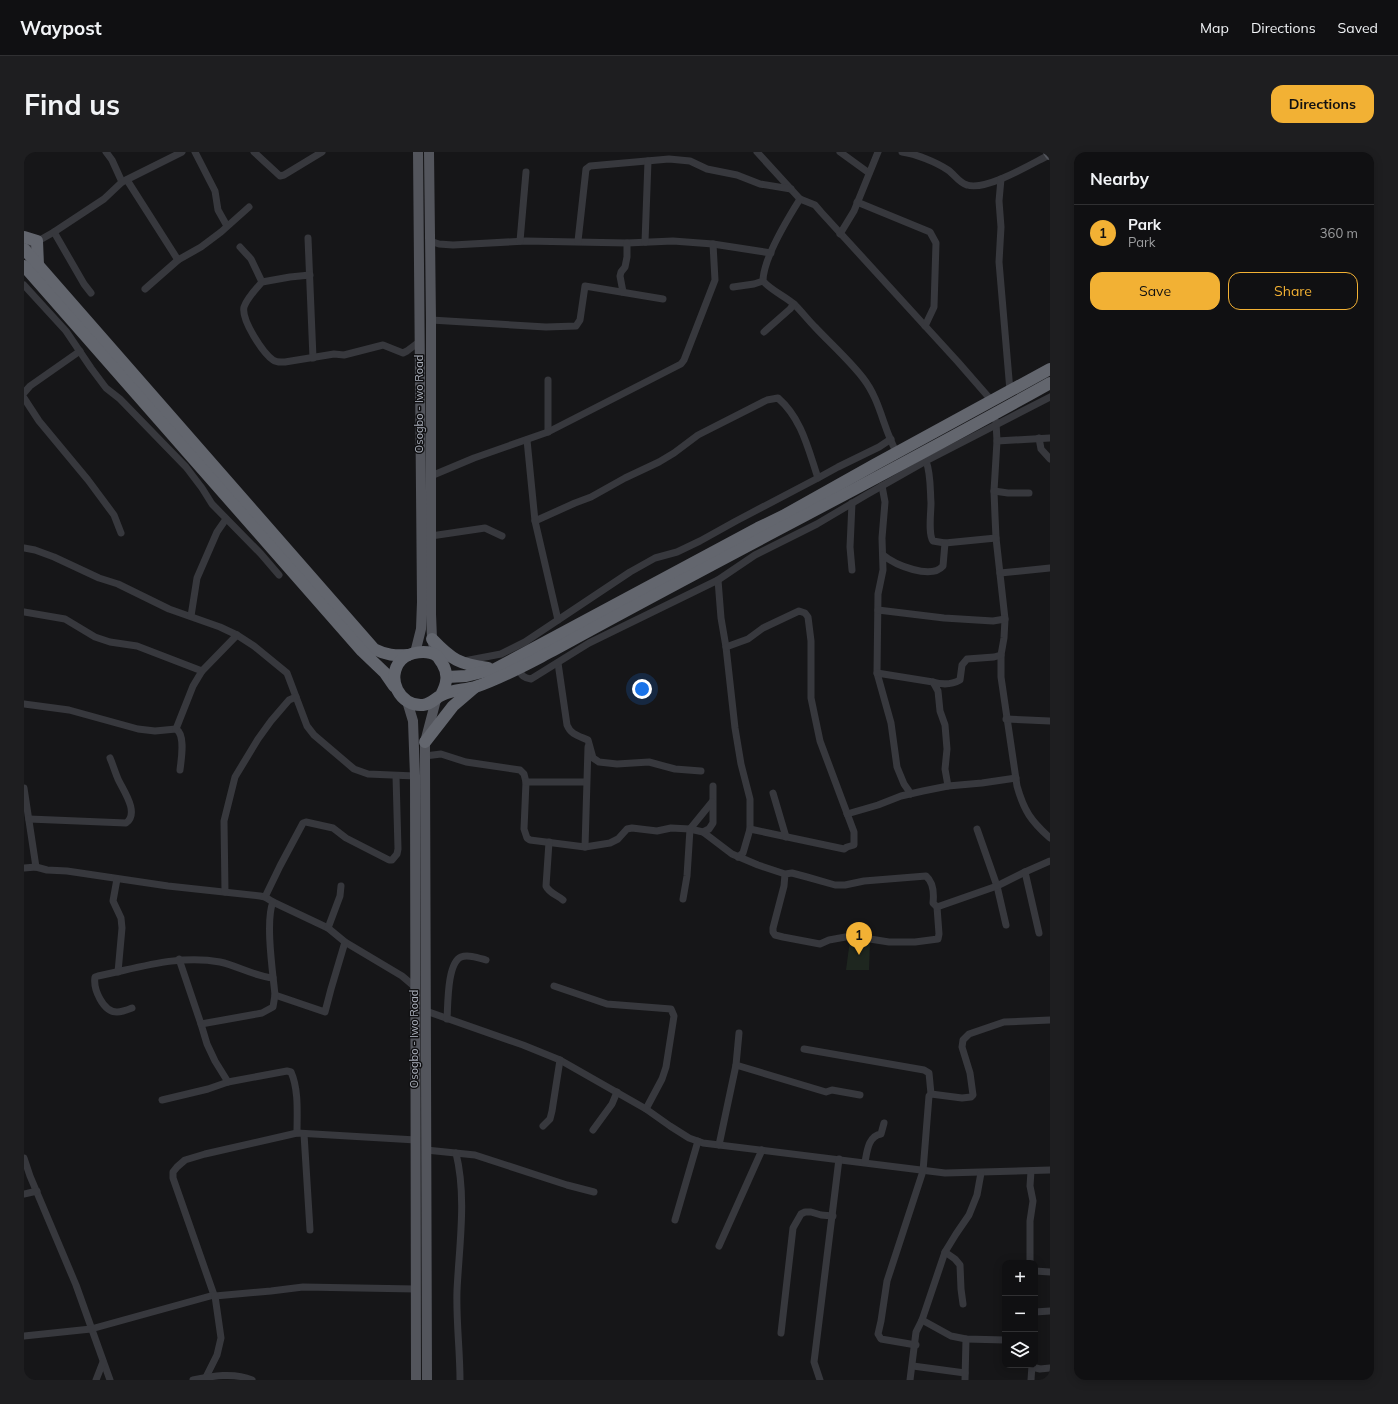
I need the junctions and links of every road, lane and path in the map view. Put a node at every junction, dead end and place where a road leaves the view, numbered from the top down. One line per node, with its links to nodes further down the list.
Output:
1 (106, 152): 18 (street)
2 (182, 152): 18 (street)
3 (195, 152): 23 (street)
4 (254, 152): 5 (street)
5 (319, 152)
6 (418, 152): 54 (main road, Osogbo - Iwo Road)
7 (429, 152): 29 (main road, Osogbo - Iwo Road)
8 (758, 152): 19 (street)
9 (840, 152): 16 (street)
10 (878, 152): 16 (street)
11 (902, 152): 12 (street)
12 (912, 152): 17 (street)
13 (1049, 154): 17 (street)
14 (648, 161): 19 (street); 31 (street); 32 (street)
15 (526, 172): 30 (street)
16 (869, 173): 21 (street)
17 (1001, 179): 60 (street)
18 (125, 181): 24 (street); 38 (street)
19 (791, 189): 20 (street)
20 (800, 199): 25 (street); 37 (street)
21 (857, 202): 25 (street); 52 (street)
22 (249, 207): 23 (street)
23 (227, 226): 38 (street)
24 (54, 232): 28 (street); 48 (street)
25 (840, 234): 52 (street)
26 (24, 237): 28 (highway)
27 (308, 238): 41 (street)
28 (37, 241): 36 (street); 39 (highway)
29 (430, 241): 30 (street); 51 (main road, Osogbo - Iwo Road)
30 (520, 241): 31 (street)
31 (578, 241): 33 (street)
32 (645, 242): 33 (street); 34 (street)
33 (627, 243): 47 (street)
34 (713, 244): 37 (street); 66 (street)
35 (240, 247): 43 (street)
36 (24, 249): 39 (highway)
37 (771, 253): 42 (street)
38 (178, 260): 46 (street)
39 (38, 265): 107 (highway)
40 (24, 266): 119 (highway)
41 (310, 275): 43 (street); 56 (street)
42 (763, 281): 45 (street); 50 (street)
43 (262, 282): 56 (street)
44 (24, 285): 55 (street)
45 (733, 287)
46 (146, 289)
47 (623, 292): 49 (street); 51 (street)
48 (91, 293)
49 (663, 299)
50 (794, 304): 53 (street); 69 (street)
51 (431, 320): 75 (main road, Osogbo - Iwo Road)
52 (925, 326): 64 (street)
53 (764, 332)
54 (419, 342): 56 (street); 107 (main road, Osogbo - Iwo Road)
55 (80, 351): 61 (street); 82 (street)
56 (313, 358)
57 (1050, 369): 60 (highway)
58 (548, 380): 66 (street)
59 (1050, 383): 65 (highway)
60 (1010, 391): 64 (highway)
61 (24, 393)
62 (1050, 397): 65 (street)
63 (24, 398): 85 (street)
64 (992, 401): 72 (highway)
65 (996, 420): 71 (street); 74 (street); 78 (highway)
66 (548, 432): 70 (street)
67 (1039, 438): 68 (street); 71 (street); 73 (street)
68 (1050, 438)
69 (891, 439): 72 (street); 76 (street)
70 (527, 440): 75 (street); 83 (street)
71 (997, 441): 79 (street)
72 (897, 453): 84 (highway)
73 (1050, 459)
74 (926, 461): 77 (street); 89 (street)
75 (431, 476): 86 (main road, Osogbo - Iwo Road)
76 (818, 478): 83 (street); 103 (street)
77 (882, 486): 78 (street); 91 (street)
78 (864, 490): 81 (street); 84 (highway)
79 (994, 490): 80 (street); 88 (street)
80 (1029, 493)
81 (852, 503): 93 (street); 96 (street)
82 (226, 519): 95 (street); 101 (street)
83 (535, 521): 103 (street)
84 (761, 532): 97 (highway); 112 (highway)
85 (121, 533)
86 (431, 536): 87 (street); 105 (main road, Osogbo - Iwo Road)
87 (502, 536)
88 (996, 538): 89 (street); 94 (street)
89 (945, 543): 91 (street)
90 (24, 548): 101 (street)
91 (883, 555): 99 (street)
92 (1050, 568): 94 (street)
93 (852, 570)
94 (1000, 573): 102 (street)
95 (279, 575)
96 (718, 580): 98 (street); 106 (street)
97 (672, 585): 98 (street); 113 (highway)
98 (680, 599): 111 (street)
99 (878, 610): 102 (street); 115 (street)
100 (24, 612): 114 (street)
101 (187, 615): 104 (street)
102 (1004, 619): 108 (street)
103 (558, 620): 110 (street)
104 (237, 636): 114 (street); 120 (street)
105 (432, 639): 109 (main road, Osogbo - Iwo Road); 110 (highway)
106 (726, 647): 144 (street); 147 (street)
107 (411, 654): 109 (highway); 119 (highway)
108 (1001, 655): 117 (street); 124 (street)
109 (437, 656): 116 (highway)
110 (458, 662): 112 (highway)
111 (558, 663): 113 (street); 127 (street)
112 (496, 669): 116 (highway)
113 (518, 669): 118 (highway)
114 (202, 671): 126 (street)
115 (877, 673): 117 (street); 142 (street)
116 (447, 677): 121 (highway)
117 (933, 682): 139 (street)
118 (474, 687): 121 (highway); 128 (highway)
119 (397, 691): 122 (highway)
120 (296, 697): 133 (street); 163 (street)
121 (438, 698): 122 (highway); 128 (main road, Osogbo - Iwo Road)
122 (407, 701): 134 (main road, Osogbo - Iwo Road)
123 (24, 704): 126 (street)
124 (1006, 719): 125 (street); 135 (street)
125 (1050, 721)
126 (176, 729): 131 (street)
127 (588, 740): 132 (street); 137 (street)
128 (425, 742): 129 (main road, Osogbo - Iwo Road)
129 (425, 756): 136 (street); 181 (main road, Osogbo - Iwo Road)
130 (110, 758): 145 (street)
131 (180, 770)
132 (701, 771)
133 (396, 776): 134 (street); 164 (street)
134 (415, 776): 178 (main road, Osogbo - Iwo Road)
135 (1016, 778): 139 (street); 151 (street)
136 (526, 782): 137 (street); 152 (street)
137 (586, 782): 153 (street)
138 (713, 786): 143 (street)
139 (948, 786): 142 (street)
140 (24, 788): 145 (street)
141 (772, 793): 150 (street)
142 (912, 794): 144 (street)
143 (712, 802): 146 (street); 149 (street)
144 (847, 814): 150 (street)
145 (29, 819): 156 (street)
146 (690, 829): 149 (street); 153 (street); 165 (street)
147 (750, 829): 150 (street); 154 (street)
148 (977, 829): 162 (street)
149 (703, 832): 154 (street)
150 (786, 837)
151 (1050, 838)
152 (549, 842): 153 (street); 166 (street)
153 (585, 846)
154 (737, 855): 159 (street)
155 (1050, 861): 158 (street)
156 (36, 867): 157 (street); 160 (street)
157 (24, 868)
158 (1025, 872): 162 (street); 171 (street)
159 (785, 874): 168 (street); 168 (street)
160 (117, 879): 163 (street); 175 (street)
161 (340, 886): 170 (street)
162 (997, 886): 168 (street); 169 (street)
163 (225, 892): 164 (street)
164 (265, 897): 167 (street)
165 (683, 899)
166 (563, 900)
167 (273, 902): 170 (street); 176 (street)
168 (938, 907)
169 (1006, 925)
170 (328, 928): 172 (street)
171 (1039, 934)
172 (345, 942): 178 (street); 179 (street)
173 (179, 959): 175 (street); 176 (street); 184 (street)
174 (486, 960): 182 (street)
175 (118, 972): 180 (street)
176 (273, 978): 179 (street)
177 (554, 986): 194 (street)
178 (416, 988): 200 (main road, Osogbo - Iwo Road)
179 (275, 995): 184 (street)
180 (132, 1008)
181 (426, 1011): 182 (street); 203 (main road, Osogbo - Iwo Road)
182 (447, 1019): 187 (street)
183 (1050, 1020): 191 (street)
184 (202, 1024): 189 (street)
185 (739, 1033): 188 (street)
186 (804, 1049): 191 (street)
187 (560, 1060): 190 (street); 196 (street)
188 (736, 1065): 192 (street); 202 (street)
189 (228, 1082): 193 (street); 198 (street)
190 (617, 1092): 194 (street); 197 (street)
191 (931, 1094): 210 (street)
192 (860, 1095)
193 (162, 1100)
194 (646, 1109): 201 (street)
195 (884, 1123): 208 (street)
196 (544, 1126)
197 (593, 1130)
198 (297, 1133): 199 (street); 225 (street)
199 (304, 1134): 200 (street); 218 (street)
200 (416, 1140): 224 (main road, Osogbo - Iwo Road)
201 (698, 1141): 202 (street); 217 (street)
202 (718, 1146): 204 (street)
203 (426, 1150): 205 (street); 248 (main road, Osogbo - Iwo Road)
204 (762, 1150): 207 (street); 219 (street)
205 (456, 1153): 214 (street); 249 (street)
206 (24, 1158): 213 (street)
207 (840, 1160): 208 (street); 216 (street)
208 (866, 1162): 210 (street)
209 (1050, 1170): 211 (street)
210 (923, 1171): 212 (street); 235 (street)
211 (1031, 1171): 212 (street); 221 (street)
212 (981, 1173): 220 (street)
213 (37, 1191): 215 (street); 230 (street)
214 (594, 1192)
215 (24, 1194)
216 (833, 1216): 231 (street); 250 (street)
217 (675, 1220)
218 (310, 1230)
219 (719, 1246)
220 (945, 1252): 226 (street); 229 (street)
221 (1030, 1260)
222 (1038, 1271): 223 (street)
223 (1050, 1272)
224 (416, 1289): 225 (street); 247 (main road, Osogbo - Iwo Road)
225 (214, 1295): 230 (street); 242 (street)
226 (962, 1304)
227 (1050, 1311): 228 (street)
228 (1038, 1312)
229 (922, 1320): 233 (street); 235 (street)
230 (91, 1329): 232 (street); 236 (street)
231 (781, 1333)
232 (24, 1336)
233 (966, 1339): 234 (street); 241 (street)
234 (1002, 1340)
235 (916, 1345): 237 (street)
236 (103, 1362): 243 (street); 244 (street)
237 (913, 1366): 241 (street); 251 (street)
238 (1032, 1368): 252 (street)
239 (1036, 1368): 240 (street)
240 (1050, 1368)
241 (965, 1376)
242 (206, 1377): 245 (street); 246 (street)
243 (96, 1380)
244 (110, 1380)
245 (193, 1380)
246 (252, 1380)
247 (416, 1380)
248 (427, 1380)
249 (460, 1380)
250 (820, 1380)
251 (910, 1380)
252 (1030, 1380)

